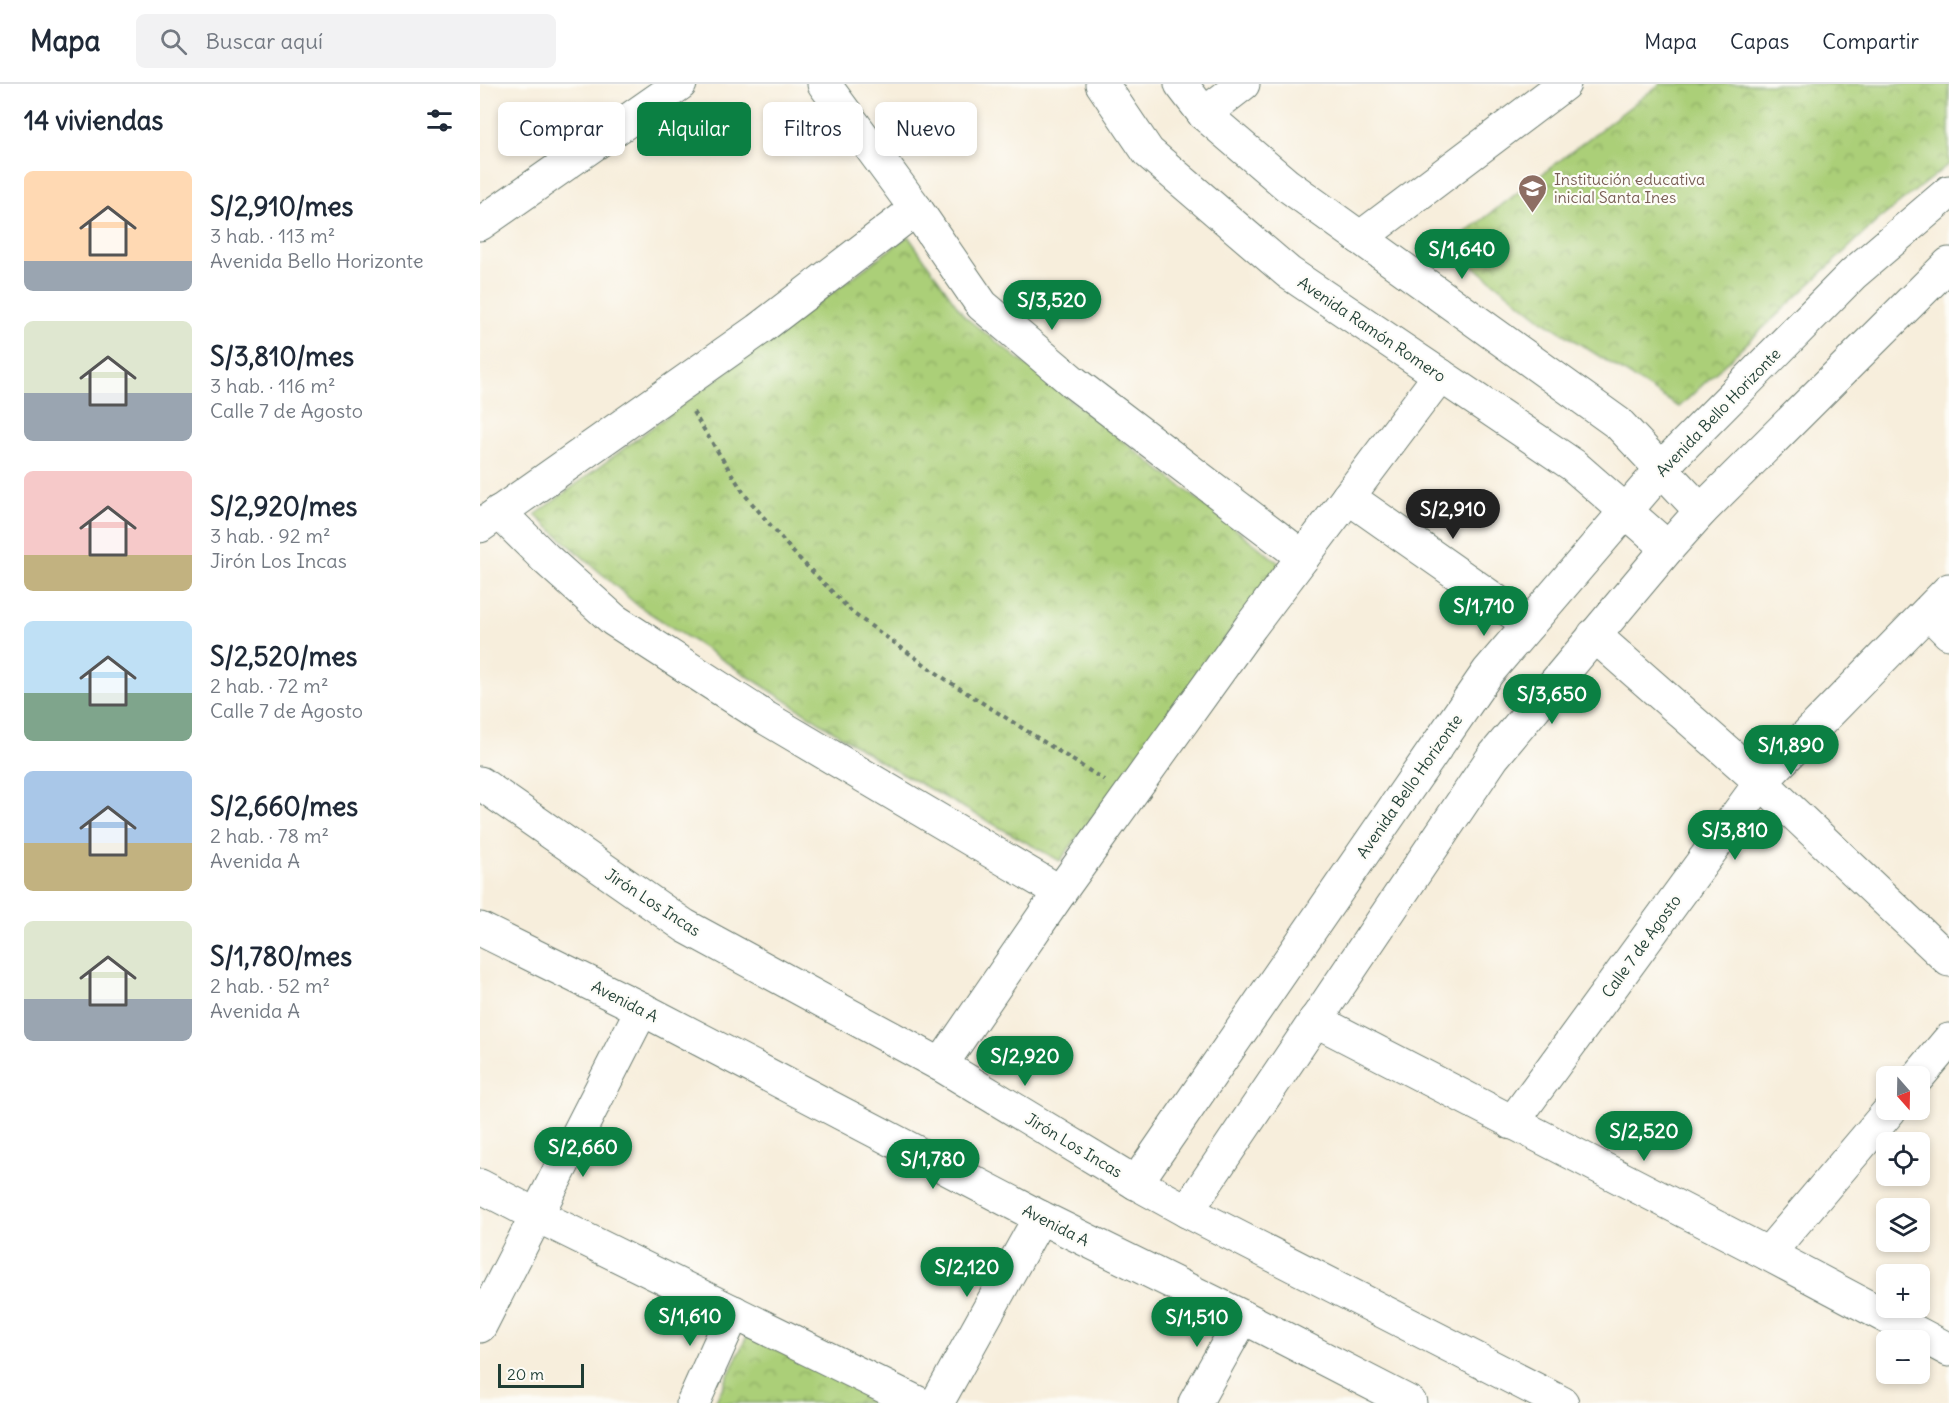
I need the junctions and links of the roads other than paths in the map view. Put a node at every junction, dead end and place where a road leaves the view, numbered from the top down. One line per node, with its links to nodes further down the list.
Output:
1 (680, 84): 10 (street)
2 (824, 84): 9 (street)
3 (1102, 84): 13 (street, Avenida Ramón Romero)
4 (1181, 84): 7 (street)
5 (1243, 84): 7 (street)
6 (1564, 84): 11 (street)
7 (1204, 114): 11 (street)
8 (1949, 192): 14 (street, Avenida Bello Horizonte)
9 (916, 209): 18 (street); 20 (street)
10 (480, 224)
11 (1360, 238): 14 (street)
12 (1949, 264): 17 (street)
13 (1440, 375): 15 (street); 16 (street, Avenida Ramón Romero)
14 (1661, 470): 16 (street, Avenida Bello Horizonte); 17 (street)
15 (1348, 497): 20 (street); 22 (street)
16 (1626, 511): 19 (street, Avenida Ramón Romero); 22 (street, Avenida Bello Horizonte)
17 (1701, 511): 19 (street)
18 (490, 519): 26 (street)
19 (1668, 548): 23 (street)
20 (1303, 557): 26 (street)
21 (1942, 612): 24 (street, Calle 7 de Agosto)
22 (1529, 624): 36 (street, Avenida Bello Horizonte)
23 (1594, 635): 24 (street); 30 (street)
24 (1761, 782): 28 (street); 35 (street, Calle 7 de Agosto)
25 (480, 783): 32 (street, Jirón Los Incas)
26 (1060, 892): 32 (street)
27 (480, 929): 29 (street, Avenida A)
28 (1949, 960)
29 (642, 1009): 39 (street); 40 (street, Avenida A)
30 (1315, 1020): 35 (street); 38 (street)
31 (1949, 1040): 33 (street)
32 (940, 1065): 36 (street, Jirón Los Incas)
33 (1927, 1066)
34 (1882, 1120): 41 (street)
35 (1512, 1123): 41 (street)
36 (1136, 1183): 38 (street, Jirón Los Incas)
37 (480, 1186): 39 (street)
38 (1187, 1211): 51 (street, Jirón Los Incas)
39 (536, 1215): 42 (street); 44 (street)
40 (1040, 1217): 43 (street, Avenida A); 48 (street)
41 (1768, 1254): 45 (street)
42 (734, 1312): 46 (street); 47 (street)
43 (1243, 1317): 49 (street); 50 (street, Avenida A)
44 (480, 1326)
45 (1949, 1350)
46 (693, 1403)
47 (918, 1403)
48 (937, 1403)
49 (1195, 1403)
50 (1410, 1403)
51 (1562, 1403)

